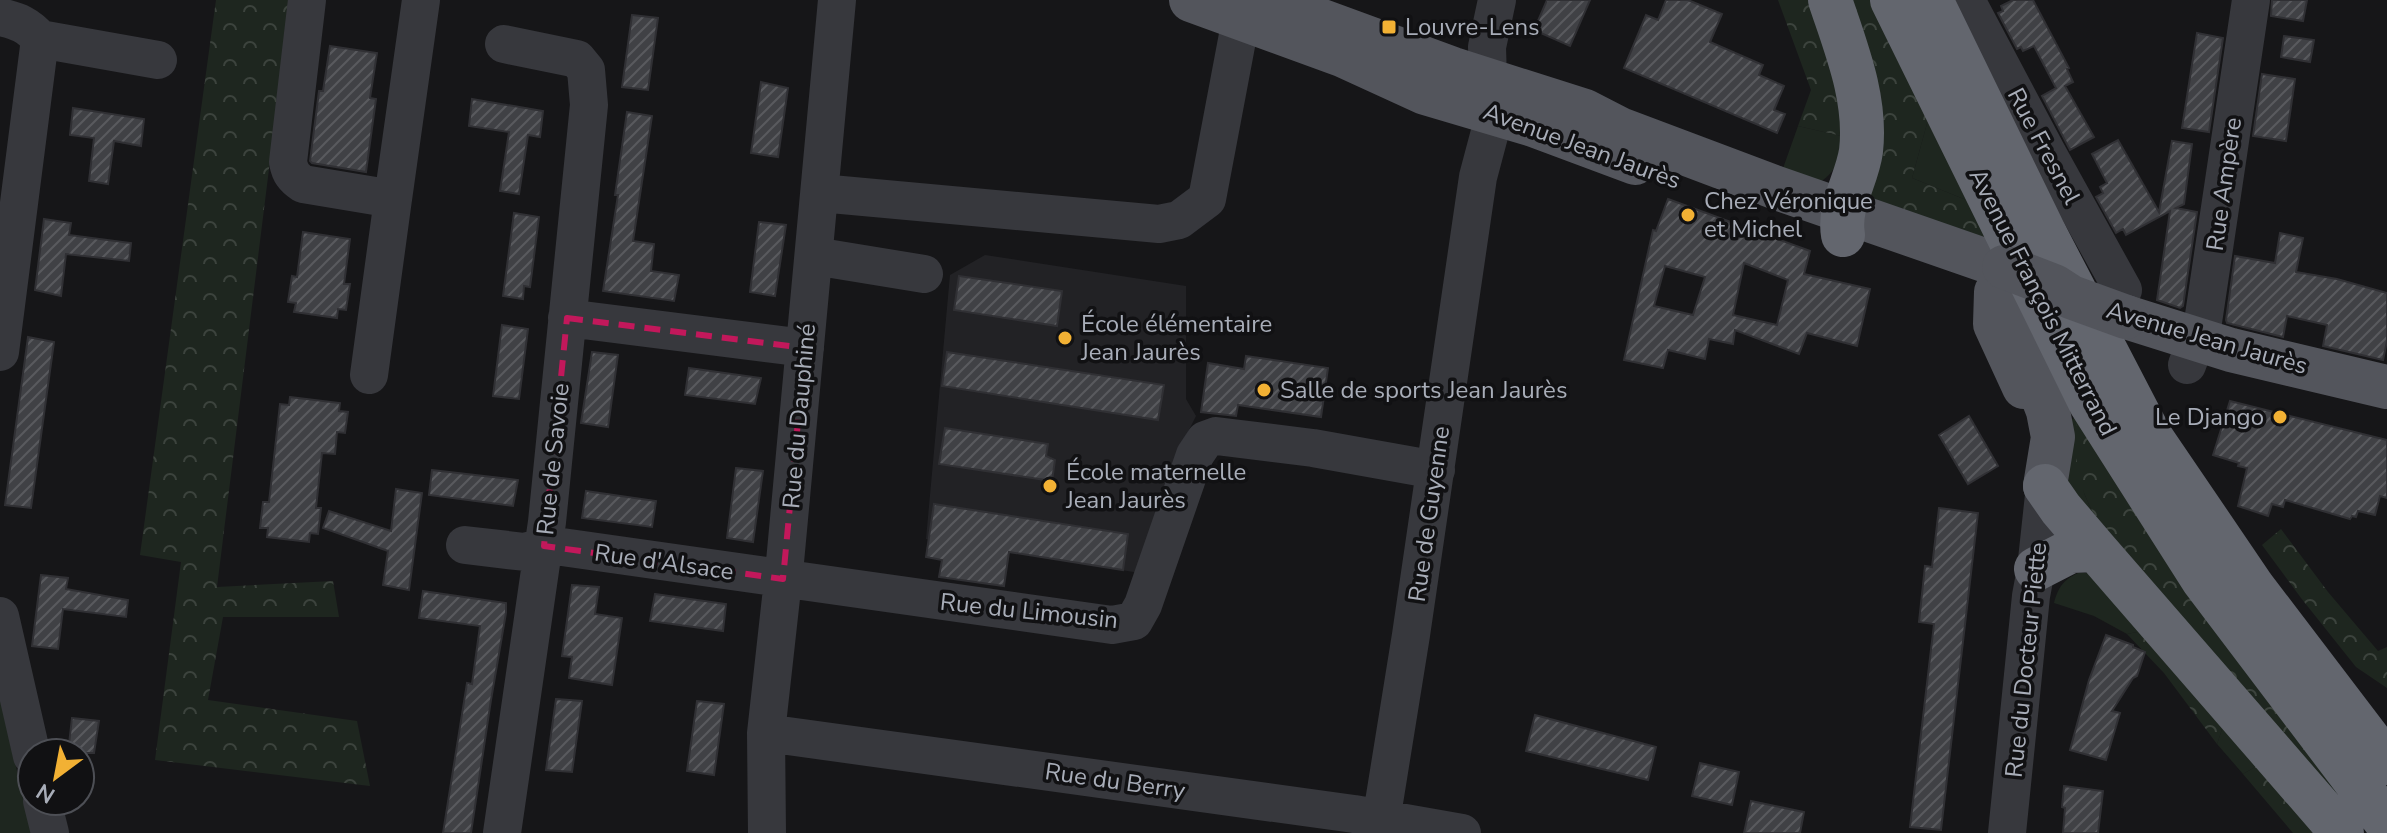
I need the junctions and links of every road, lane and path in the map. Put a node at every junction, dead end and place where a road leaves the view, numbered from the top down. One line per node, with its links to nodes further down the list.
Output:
1 (307, 0): 18 (street)
2 (421, 0): 18 (street)
3 (837, 0): 17 (street, Rue du Dauphiné)
4 (1191, 0): 11 (main road, Avenue Jean Jaurès)
5 (1497, 0): 16 (street, Rue de Guyenne)
6 (1830, 0): 19 (highway)
7 (1892, 0): 45 (highway, Avenue François Mitterrand)
8 (1931, 0): 39 (highway, Avenue François Mitterrand)
9 (1966, 0): 25 (street, Rue Fresnel)
10 (2251, 0): 28 (street, Rue Ampère)
11 (1245, 6): 16 (main road, Avenue Jean Jaurès); 17 (street)
12 (0, 17): 13 (street)
13 (40, 39): 15 (street); 23 (street)
14 (504, 44): 24 (street, Rue de Savoie)
15 (158, 60)
16 (1491, 96): 19 (main road, Avenue Jean Jaurès); 19 (main road, Avenue Jean Jaurès); 31 (street, Rue de Guyenne)
17 (820, 193): 20 (street, Rue du Dauphiné)
18 (393, 199): 29 (street)
19 (1843, 223): 22 (main road, Avenue Jean Jaurès)
20 (814, 256): 21 (street); 26 (street, Rue du Dauphiné)
21 (924, 274)
22 (2010, 287): 25 (main road, Avenue Jean Jaurès); 25 (main road, Avenue Jean Jaurès, bridge); 32 (main road, Rue du Docteur Piette)
23 (3, 309): 27 (street)
24 (567, 318): 26 (street); 34 (street, Rue de Savoie)
25 (2131, 318): 28 (main road, Avenue Jean Jaurès)
26 (805, 348): 37 (street, Rue du Dauphiné)
27 (0, 352)
28 (2191, 352): 30 (main road, Avenue Jean Jaurès); 30 (main road, Avenue Jean Jaurès)
29 (369, 375)
30 (2386, 391)
31 (1436, 470): 37 (street, Rue du Limousin); 44 (street, Rue de Guyenne)
32 (2045, 486): 35 (highway); 36 (street, Rue du Docteur Piette)
33 (465, 545): 34 (street, Rue d'Alsace)
34 (544, 546): 37 (street, Rue d'Alsace); 46 (street, Rue de Savoie)
35 (2096, 550): 36 (highway); 50 (highway)
36 (2036, 569): 49 (street, Rue du Docteur Piette)
37 (783, 579): 41 (street, Rue du Dauphiné)
38 (1, 622): 42 (street)
39 (2309, 659): 40 (highway); 43 (highway, Avenue François Mitterrand)
40 (2387, 711)
41 (766, 733): 44 (street, Rue du Berry); 47 (street, Rue du Dauphiné)
42 (28, 737)
43 (2387, 763)
44 (1381, 821): 48 (street, Rue du Berry)
45 (2387, 823)
46 (502, 833)
47 (767, 833)
48 (1462, 833)
49 (2007, 833)
50 (2342, 833)

